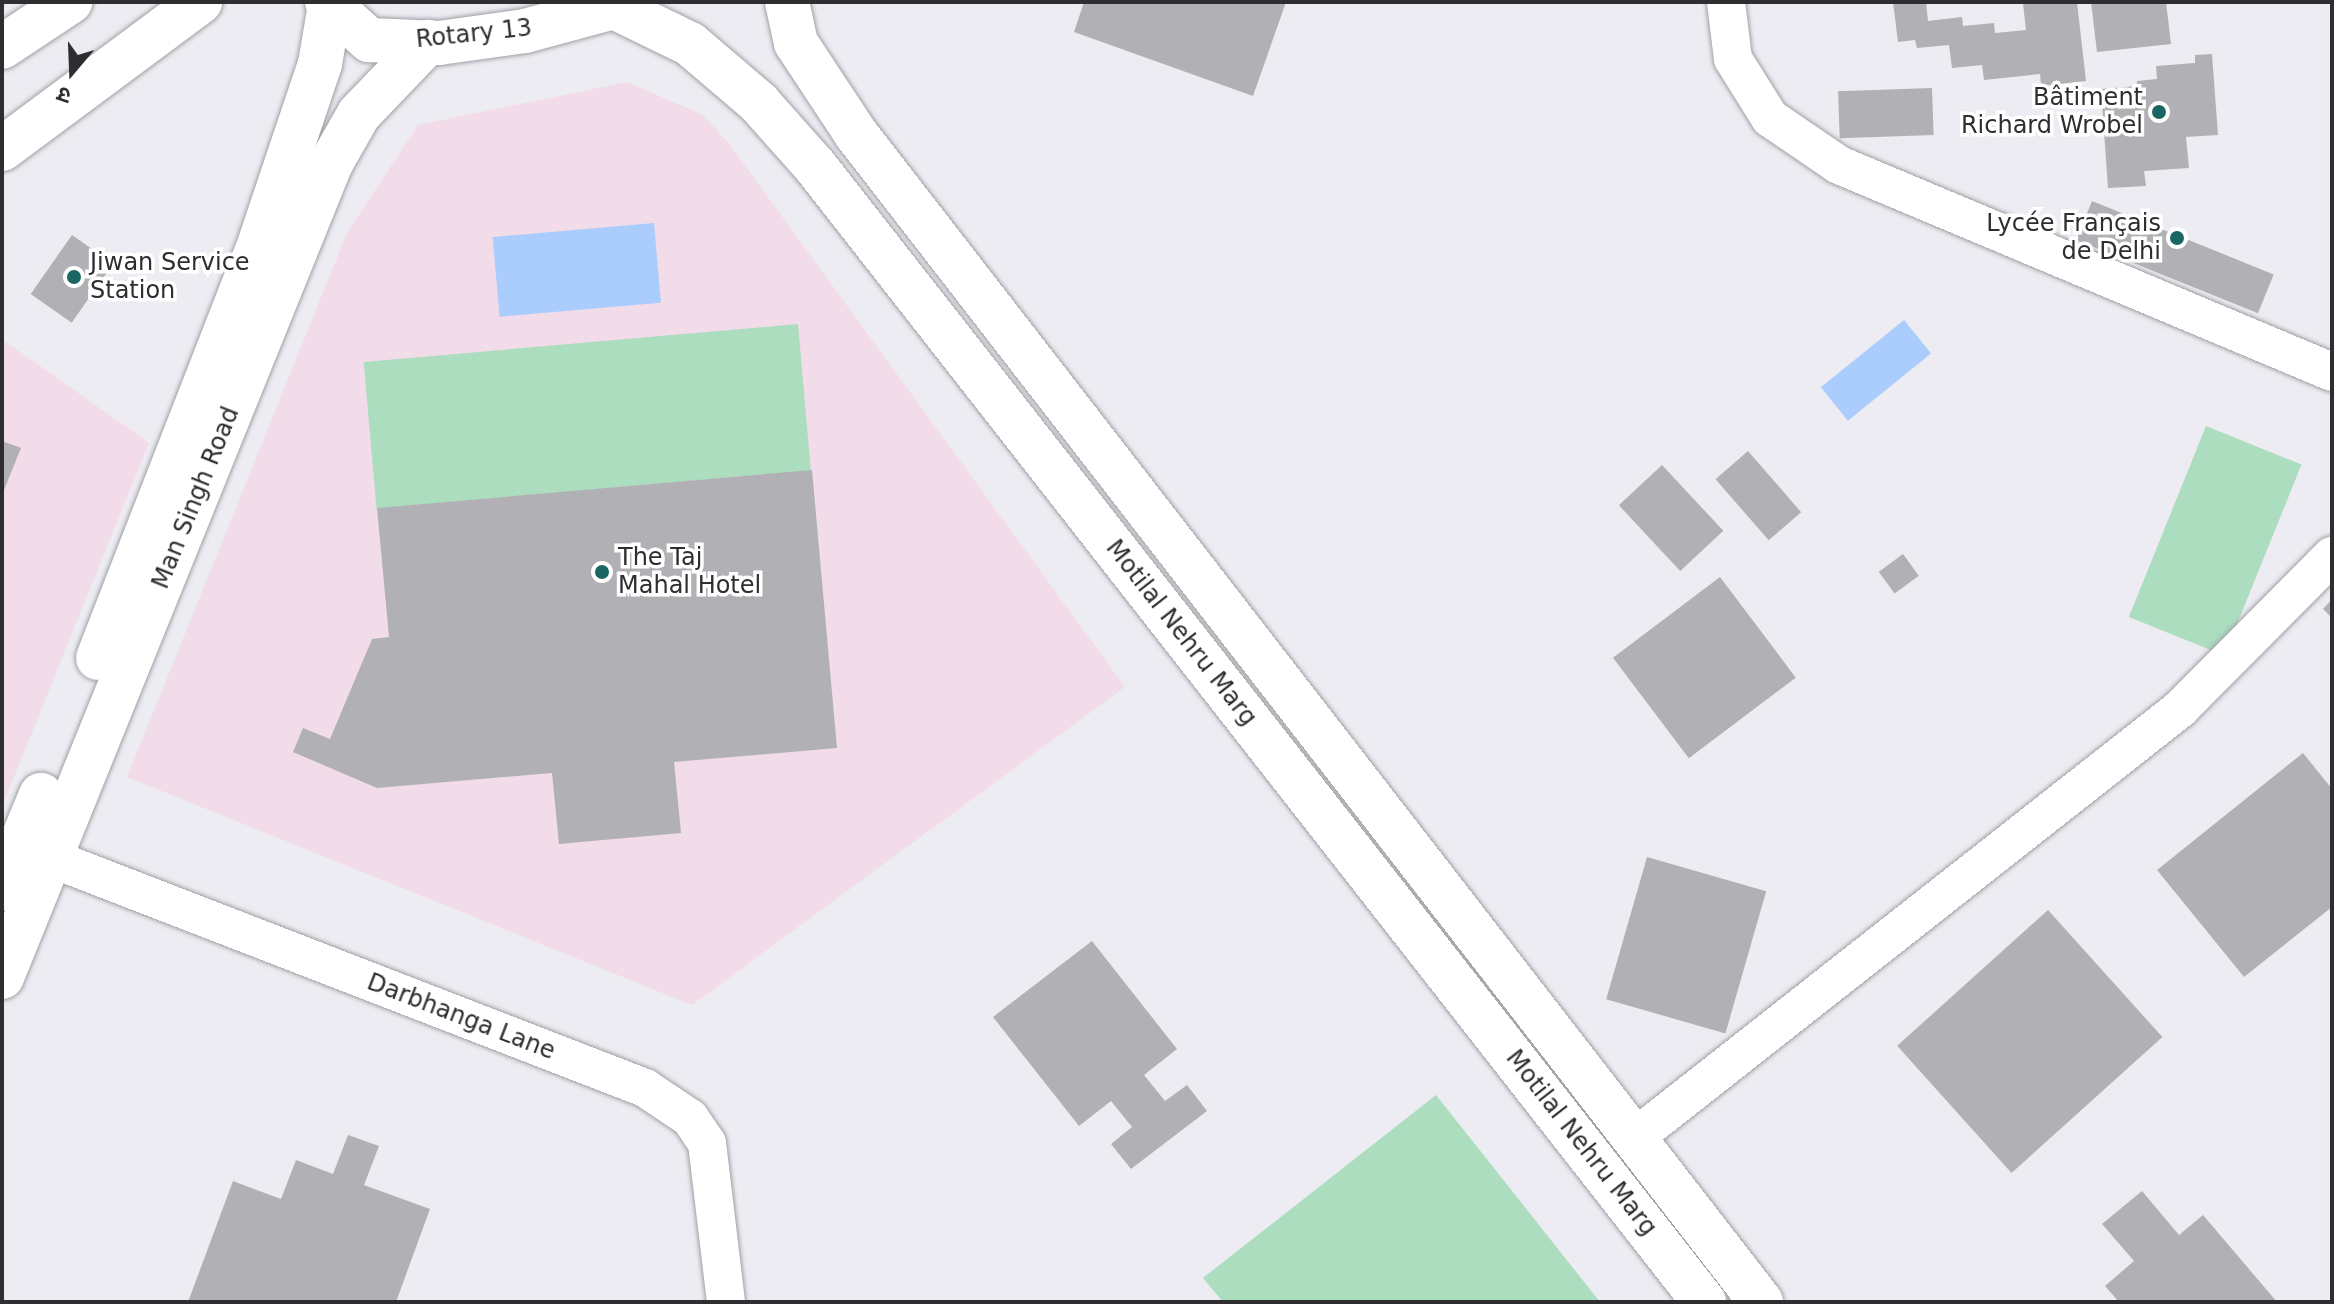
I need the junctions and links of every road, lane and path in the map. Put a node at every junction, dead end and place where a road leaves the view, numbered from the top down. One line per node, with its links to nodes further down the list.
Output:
1 (70, 2): 8 (main road)
2 (200, 2): 9 (main road)
3 (787, 2): 15 (main road, Motilal Nehru Marg)
4 (1726, 2): 10 (street)
5 (328, 4): 7 (main road, Rotary 13); 13 (main road, Man Singh Road)
6 (625, 5): 7 (main road, Rotary 13); 17 (main road, Motilal Nehru Marg)
7 (428, 42): 12 (main road, Man Singh Road)
8 (2, 47)
9 (2, 149)
10 (2332, 372)
11 (2332, 556): 15 (street)
12 (48, 857): 14 (main road, Man Singh Road); 16 (street, Darbhanga Lane)
13 (2, 889)
14 (2, 977)
15 (1633, 1139): 18 (main road, Motilal Nehru Marg)
16 (726, 1302)
17 (1704, 1302)
18 (1761, 1302)

